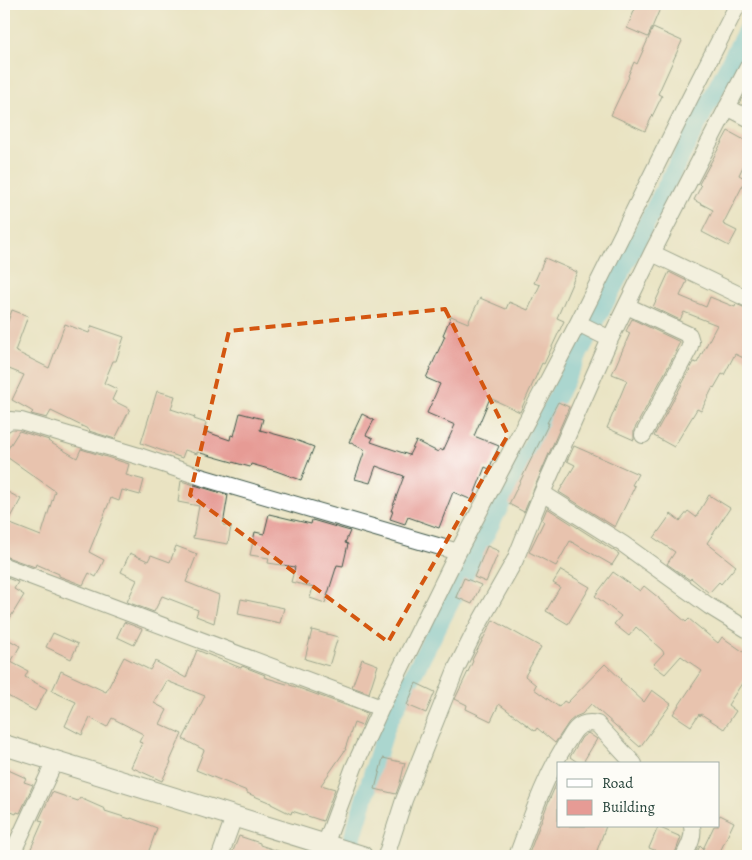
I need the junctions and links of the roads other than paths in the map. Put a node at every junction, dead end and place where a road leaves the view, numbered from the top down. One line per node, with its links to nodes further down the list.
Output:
1 (738, 4): 8 (street)
2 (748, 67): 3 (street)
3 (727, 107): 4 (street); 5 (street)
4 (748, 118)
5 (652, 254): 6 (street); 7 (street)
6 (748, 299)
7 (627, 306): 8 (street); 10 (street)
8 (594, 331): 11 (street); 12 (street)
9 (4, 424): 12 (street)
10 (643, 436)
11 (542, 493): 14 (street); 25 (street)
12 (458, 552): 15 (street)
13 (4, 566): 15 (street)
14 (748, 630)
15 (380, 708): 21 (street)
16 (4, 745): 17 (street)
17 (55, 760): 19 (street); 22 (street)
18 (632, 762): 26 (street)
19 (234, 817): 21 (street); 23 (street)
20 (692, 828): 27 (street)
21 (327, 850): 24 (street)
22 (11, 856)
23 (220, 856)
24 (361, 856)
25 (386, 856)
26 (517, 856)
27 (684, 856)

